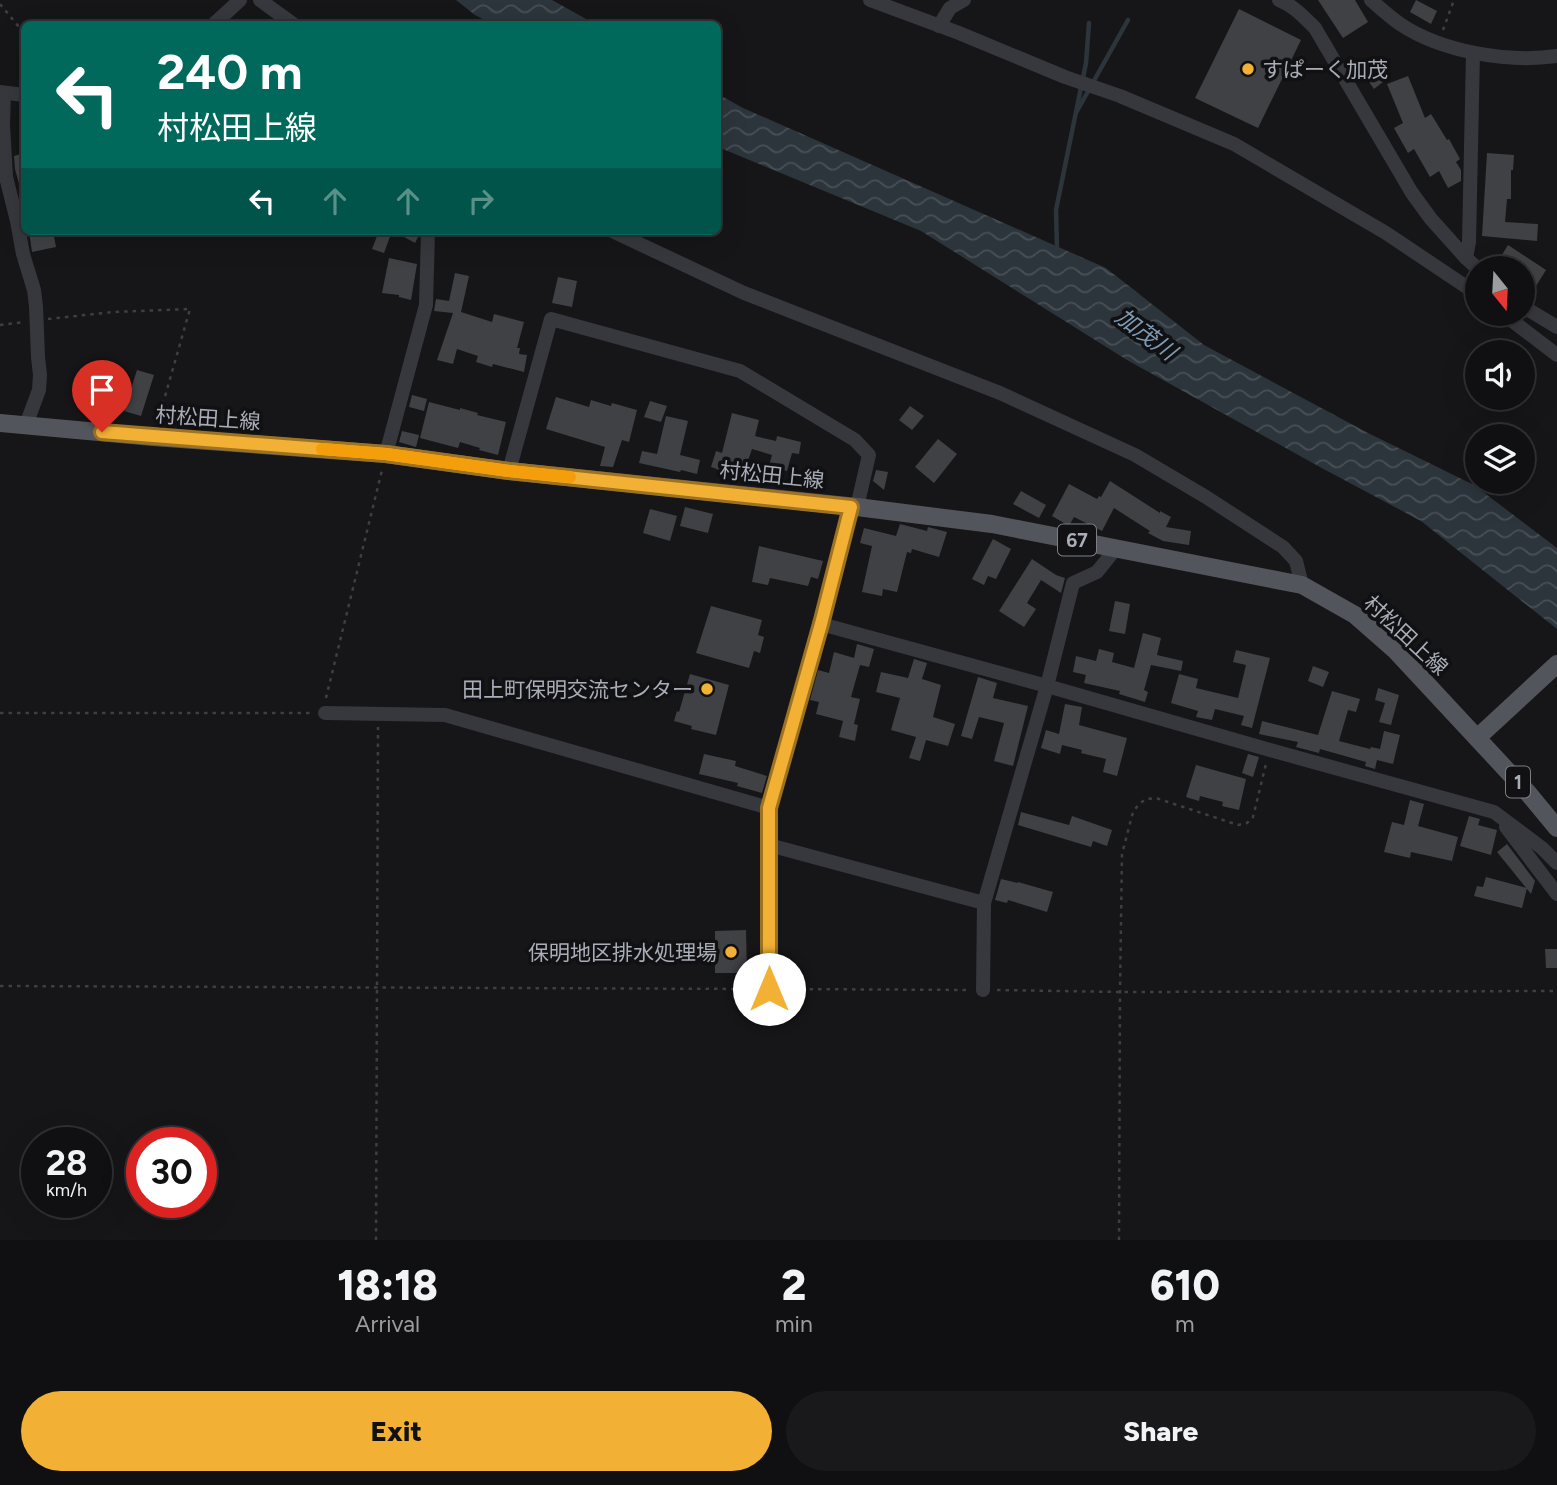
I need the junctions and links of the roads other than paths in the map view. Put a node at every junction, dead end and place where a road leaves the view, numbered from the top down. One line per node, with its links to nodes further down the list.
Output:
1 (240, 0): 8 (street)
2 (260, 0): 9 (street)
3 (870, 0): 10 (street)
4 (964, 0): 10 (street)
5 (1279, 0): 7 (street)
6 (1371, 0): 11 (street)
7 (1303, 6): 17 (street)
8 (217, 21)
9 (289, 21)
10 (939, 26): 19 (street)
11 (1473, 53): 12 (street); 18 (street)
12 (1557, 55)
13 (2, 93): 14 (street); 25 (street)
14 (21, 95)
15 (428, 235): 26 (street)
16 (621, 235): 30 (street)
17 (1466, 256)
18 (1471, 256)
19 (1465, 286)
20 (1535, 314): 22 (street)
21 (1519, 326): 23 (street)
22 (1557, 327)
23 (1557, 355)
24 (0, 423): 25 (main road, 村松田上線 / 67)
25 (26, 425): 26 (main road, 村松田上線 / 67)
26 (386, 454): 27 (main road, 村松田上線 / 67)
27 (509, 471): 28 (main road, 村松田上線 / 67); 28 (street)
28 (854, 507): 29 (main road, 村松田上線 / 67); 31 (street)
29 (1117, 547): 30 (main road, 村松田上線 / 67); 33 (street)
30 (1302, 584): 35 (main road, 村松田上線 / 67)
31 (821, 624): 33 (street); 36 (street)
32 (1557, 664): 35 (main road)
33 (1047, 686): 37 (street); 42 (street)
34 (325, 713): 36 (street)
35 (1477, 738): 38 (main road, 1)
36 (769, 808): 39 (street)
37 (1494, 812): 40 (street); 41 (street)
38 (1557, 828)
39 (769, 845): 42 (street); 43 (street)
40 (1557, 863)
41 (1557, 894)
42 (984, 903): 44 (street)
43 (769, 989)
44 (983, 990)

